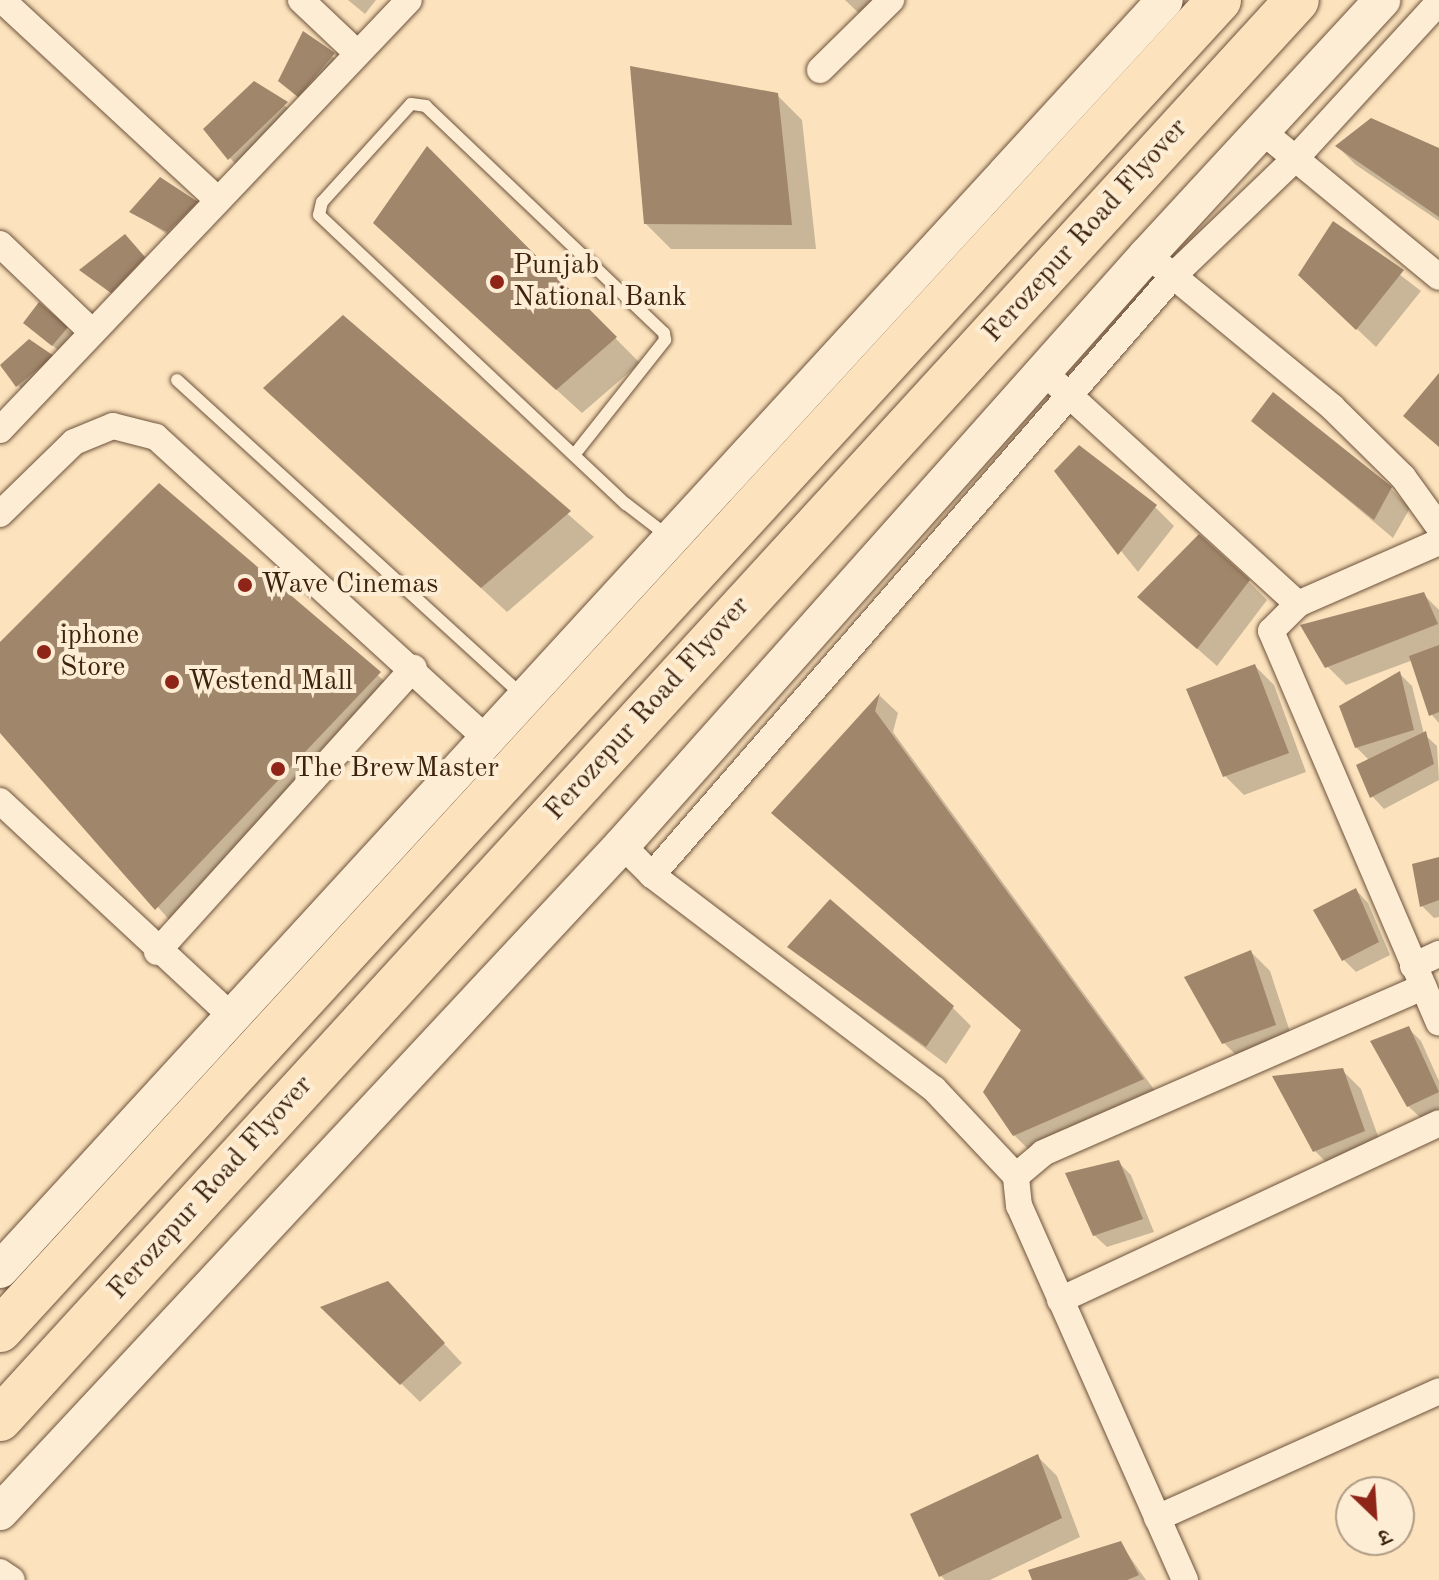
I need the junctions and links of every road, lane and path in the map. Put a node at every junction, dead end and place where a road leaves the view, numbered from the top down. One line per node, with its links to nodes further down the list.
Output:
1 (2, 0): 14 (street)
2 (301, 0): 10 (street)
3 (409, 0): 10 (street)
4 (891, 0): 11 (street)
5 (1165, 0): 26 (main road)
6 (1219, 0): 44 (highway, Ferozepur Road Flyover)
7 (1297, 0): 46 (highway, Ferozepur Road Flyover)
8 (1382, 0): 12 (main road)
9 (1428, 12): 13 (street)
10 (357, 53): 14 (street)
11 (820, 70)
12 (1262, 131): 13 (street); 16 (main road)
13 (1296, 158): 16 (street); 17 (street)
14 (218, 200): 18 (street)
15 (0, 244): 18 (street)
16 (1161, 265): 19 (main road); 21 (street); 25 (street)
17 (1439, 277)
18 (92, 332): 22 (street)
19 (1044, 371): 21 (street); 33 (main road)
20 (177, 380): 30 (lane)
21 (1069, 396): 28 (street); 34 (street)
22 (2, 423)
23 (574, 455): 23 (lane); 26 (lane)
24 (0, 514): 29 (street)
25 (1439, 527)
26 (671, 539): 30 (main road)
27 (1439, 542): 28 (street)
28 (1298, 604): 37 (street)
29 (414, 668): 31 (street); 35 (street)
30 (524, 696): 31 (main road)
31 (486, 738): 38 (main road)
32 (0, 801): 35 (street)
33 (622, 845): 34 (street); 47 (main road)
34 (652, 875): 41 (street)
35 (157, 952): 38 (street)
36 (1439, 954): 37 (street)
37 (1418, 976): 39 (street); 41 (street)
38 (231, 1016): 42 (main road)
39 (1439, 1023)
40 (1439, 1123): 43 (street)
41 (1016, 1176): 43 (street)
42 (0, 1270)
43 (1060, 1300): 48 (street)
44 (0, 1330)
45 (1439, 1391): 48 (street)
46 (0, 1419)
47 (0, 1512)
48 (1157, 1518): 51 (street)
49 (0, 1572): 50 (street)
50 (12, 1580)
51 (1185, 1580)

